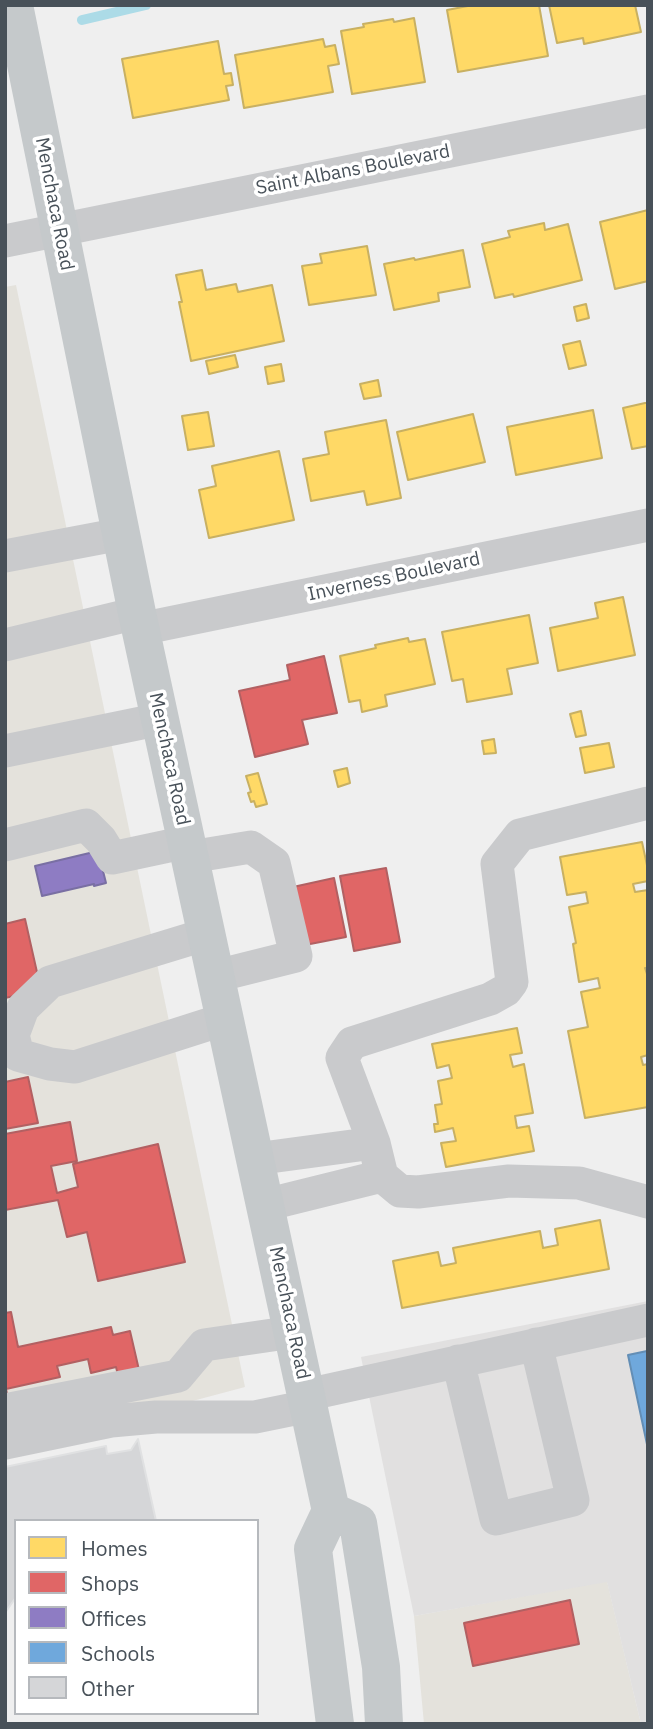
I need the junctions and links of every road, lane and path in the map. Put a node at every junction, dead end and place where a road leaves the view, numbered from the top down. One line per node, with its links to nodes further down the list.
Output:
1 (14, 5): 3 (main road, Menchaca Road)
2 (648, 111): 3 (street, Saint Albans Boulevard)
3 (58, 229): 4 (street, Saint Albans Boulevard); 6 (main road, Menchaca Road)
4 (5, 241)
5 (648, 525): 8 (street, Inverness Boulevard)
6 (121, 534): 7 (street); 8 (main road, Menchaca Road)
7 (5, 556)
8 (139, 621): 9 (street, Inverness Boulevard); 10 (main road, Menchaca Road)
9 (5, 645)
10 (160, 719): 11 (street); 14 (main road, Menchaca Road)
11 (5, 751)
12 (648, 803): 18 (street)
13 (5, 845): 14 (street)
14 (189, 850): 15 (main road, Menchaca Road); 16 (street)
15 (207, 934): 16 (main road, Menchaca Road); 17 (street)
16 (216, 976): 17 (main road, Menchaca Road)
17 (225, 1019): 19 (main road, Menchaca Road)
18 (374, 1143): 19 (street); 20 (street)
19 (256, 1159): 22 (main road, Menchaca Road)
20 (383, 1177): 21 (street); 22 (street)
21 (648, 1202)
22 (265, 1205): 24 (main road, Menchaca Road)
23 (648, 1320): 25 (street)
24 (293, 1332): 27 (main road, Menchaca Road); 28 (street)
25 (536, 1344): 26 (street); 26 (street)
26 (458, 1361): 27 (street)
27 (308, 1401): 29 (street); 30 (main road, Menchaca Road)
28 (5, 1410)
29 (5, 1443)
30 (331, 1511): 31 (main road); 32 (main road)
31 (335, 1724)
32 (384, 1724)

